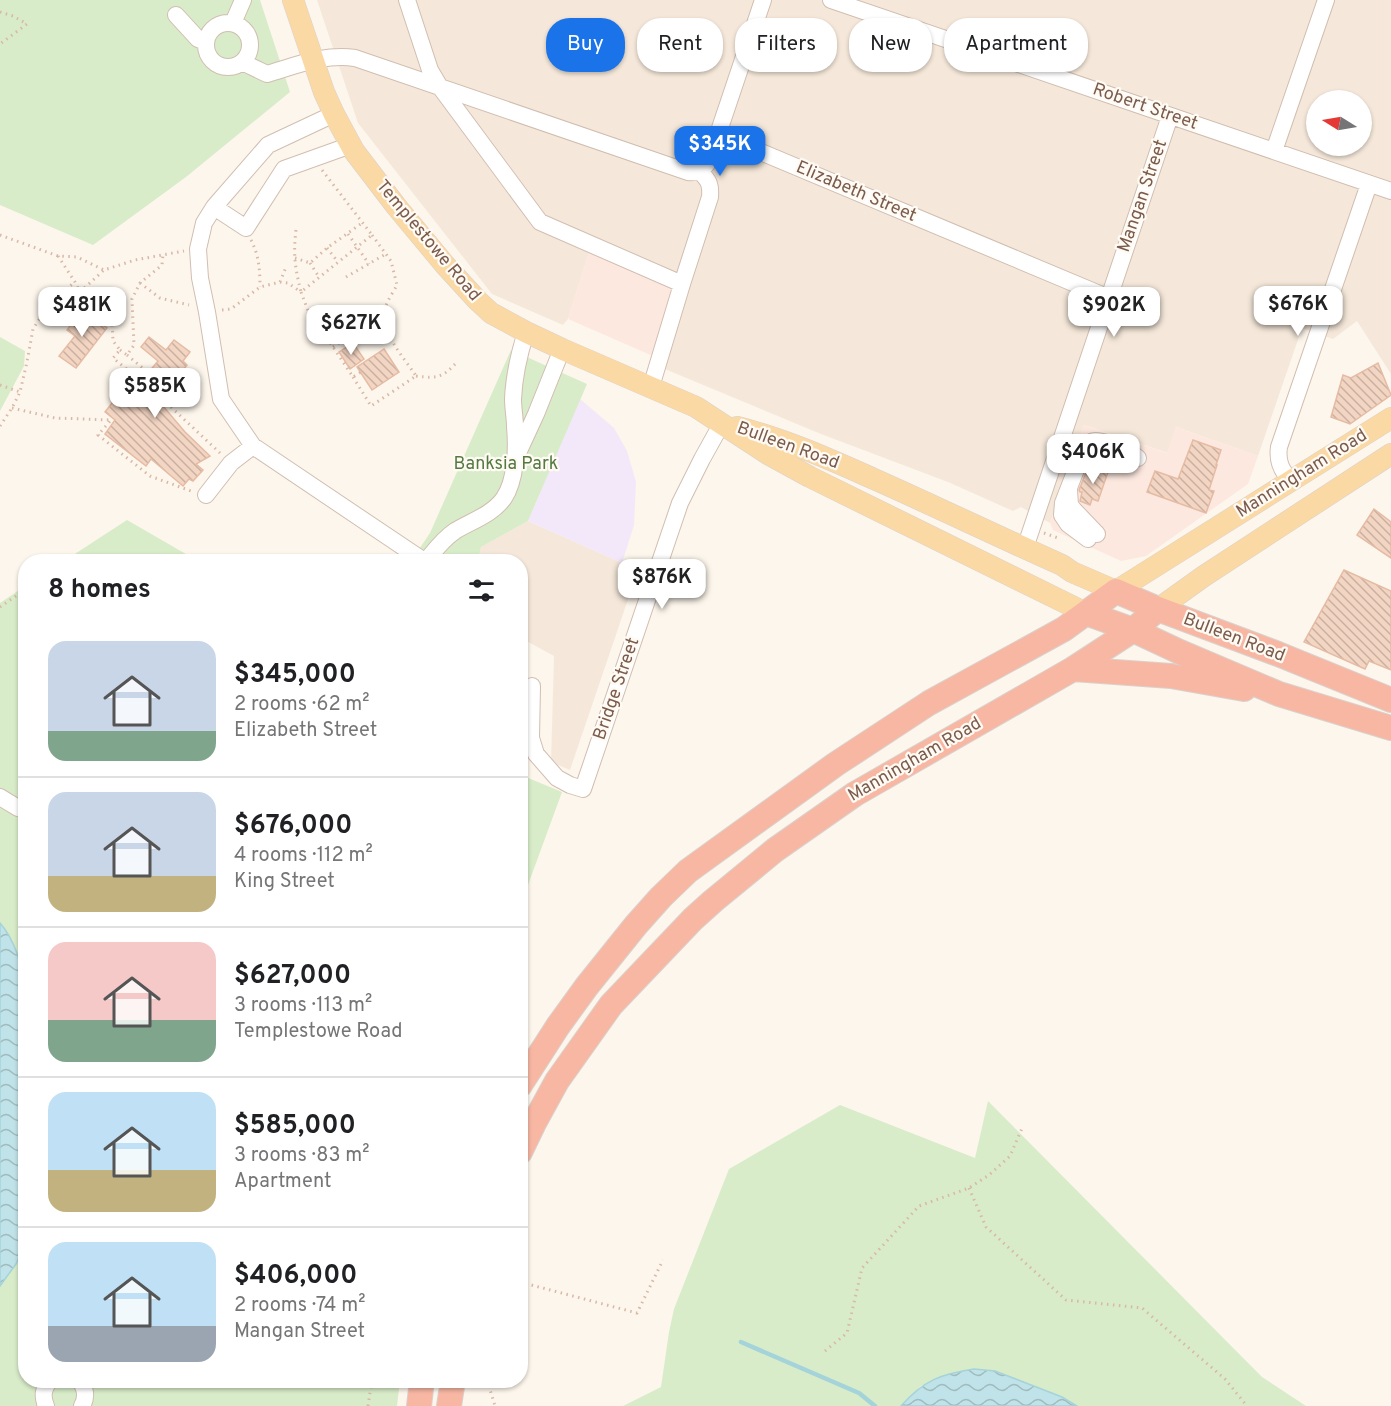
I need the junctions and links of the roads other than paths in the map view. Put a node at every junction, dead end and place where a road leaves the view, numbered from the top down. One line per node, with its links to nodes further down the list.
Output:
1 (243, 0): 8 (street)
2 (294, 0): 10 (main road, Templestowe Road)
3 (406, 0): 12 (street)
4 (763, 0): 15 (street)
5 (831, 0): 14 (street, Robert Street)
6 (1326, 0): 18 (street)
7 (176, 15): 9 (street)
8 (232, 22): 9 (street); 11 (street)
9 (205, 42): 11 (street)
10 (313, 61): 11 (street); 12 (street); 13 (main road, Templestowe Road)
11 (242, 62)
12 (440, 87): 20 (street); 24 (street)
13 (334, 114): 16 (street); 17 (main road, Templestowe Road)
14 (1170, 116): 18 (street, Robert Street); 25 (street, Mangan Street)
15 (718, 134): 20 (street); 25 (street, Elizabeth Street)
16 (268, 145): 19 (street); 23 (street)
17 (351, 145): 19 (street); 26 (main road, Templestowe Road)
18 (1274, 151): 21 (street, Robert Street)
19 (284, 169): 23 (street)
20 (700, 172): 24 (street)
21 (1368, 184): 22 (street, Robert Street); 35 (street)
22 (1391, 191)
23 (214, 207): 31 (street)
24 (682, 284): 28 (street)
25 (1109, 298): 38 (street, Mangan Street)
26 (526, 332): 27 (main road, Templestowe Road); 34 (street)
27 (562, 349): 28 (main road, Templestowe Road); 34 (street)
28 (651, 387): 30 (main road, Templestowe Road)
29 (1391, 418): 35 (main road, Manningham Road)
30 (722, 423): 38 (main road, Bulleen Road); 43 (main road, Bulleen Road); 46 (street, Bridge Street)
31 (253, 446): 36 (street); 39 (street)
32 (1391, 454): 42 (main road, Manningham Road)
33 (1138, 458): 37 (street)
34 (515, 459): 40 (street)
35 (1291, 480): 41 (main road, Manningham Road)
36 (206, 495)
37 (1093, 537)
38 (1028, 539): 41 (main road, Bulleen Road)
39 (415, 554)
40 (431, 554)
41 (1116, 591): 42 (highway, Bulleen Road); 43 (highway, Manningham Road)
42 (1158, 609): 44 (highway, Manningham Road); 48 (highway, Bulleen Road)
43 (1086, 613): 44 (highway, Bulleen Road); 52 (highway, Manningham Road)
44 (1133, 630): 45 (highway, Manningham Road); 47 (highway, Bulleen Road)
45 (1073, 669): 47 (highway, Bulleen Road); 53 (highway, Manningham Road)
46 (532, 686)
47 (1279, 694): 49 (highway, Bulleen Road)
48 (1391, 700)
49 (1391, 728)
50 (0, 797): 51 (street)
51 (18, 808)
52 (636, 925): 53 (highway); 54 (highway, Manningham Road)
53 (662, 951): 55 (highway, Manningham Road)
54 (528, 1071)
55 (528, 1136)
56 (45, 1388): 60 (street)
57 (84, 1388): 61 (street)
58 (421, 1388): 62 (highway)
59 (452, 1388): 63 (highway)
60 (46, 1406)
61 (82, 1406)
62 (419, 1406)
63 (449, 1406)

